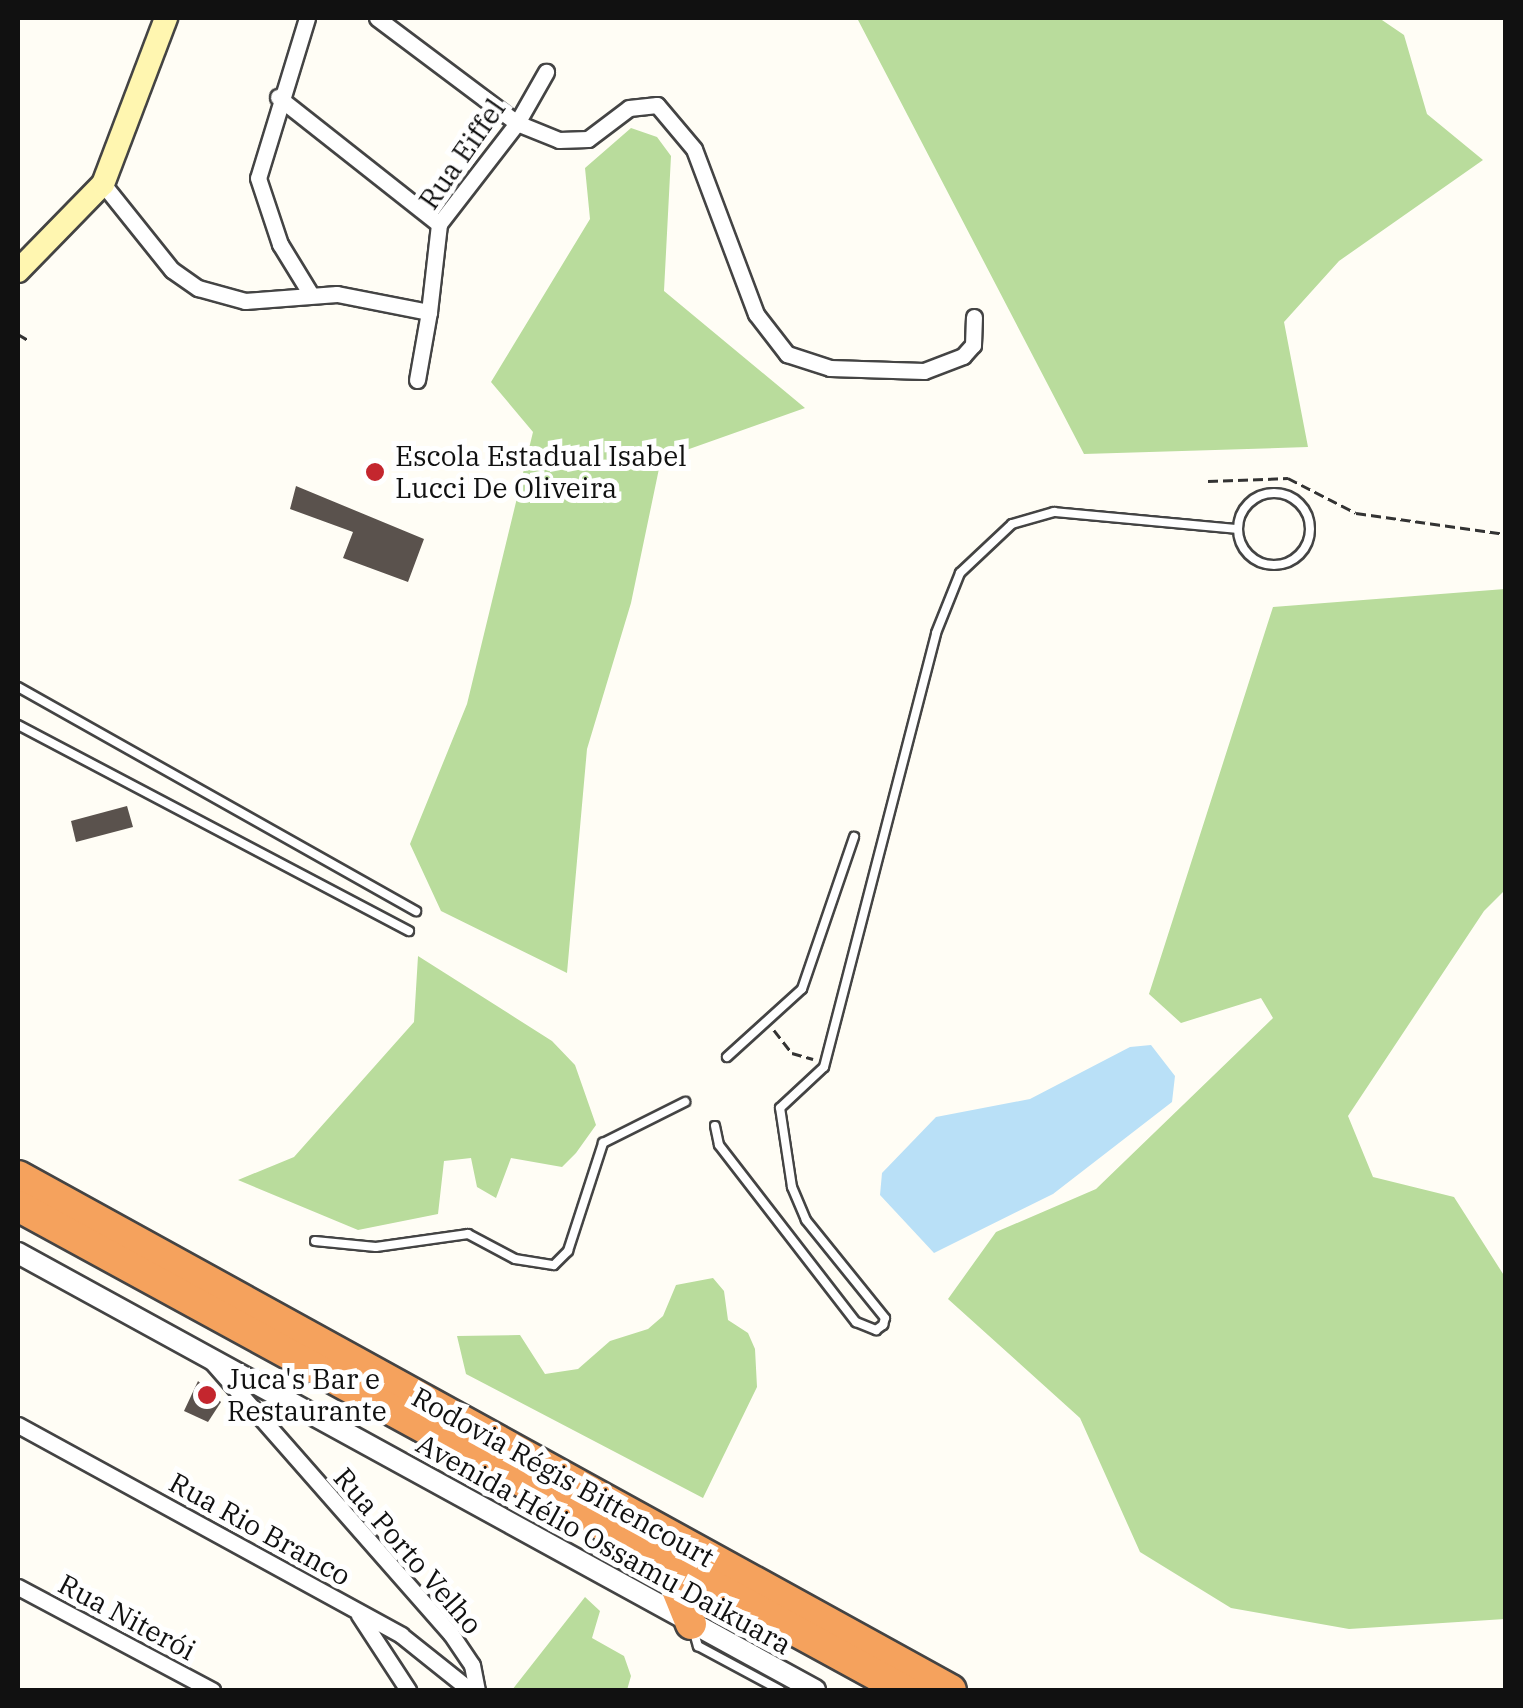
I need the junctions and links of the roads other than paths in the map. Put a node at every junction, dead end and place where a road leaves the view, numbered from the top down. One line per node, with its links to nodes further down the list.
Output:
1 (166, 18): 7 (main road)
2 (307, 18): 5 (street)
3 (378, 18): 6 (street)
4 (546, 72): 6 (street, Rua Eiffel)
5 (278, 97): 8 (street); 10 (street)
6 (517, 123): 8 (street, Rua Eiffel); 12 (street)
7 (103, 184): 9 (main road); 10 (street)
8 (440, 224): 11 (street, Rua Eiffel)
9 (18, 271)
10 (310, 293): 11 (street)
11 (429, 312): 13 (street, Rua Eiffel)
12 (974, 316)
13 (417, 380)
14 (1238, 528): 14 (lane); 22 (lane)
15 (18, 687): 18 (lane)
16 (18, 725): 19 (lane)
17 (854, 837): 20 (lane)
18 (416, 911)
19 (408, 931)
20 (727, 1057)
21 (686, 1102): 25 (lane)
22 (715, 1126)
23 (18, 1176): 39 (highway, Rodovia Régis Bittencourt)
24 (18, 1206): 29 (highway, Rodovia Régis Bittencourt)
25 (315, 1241)
26 (18, 1253): 27 (street, Avenida Hélio Ossamu Daikuara)
27 (210, 1359): 32 (street, Avenida Hélio Ossamu Daikuara); 35 (street, Rua Porto Velho)
28 (18, 1425): 31 (street, Rua Rio Branco)
29 (665, 1560): 32 (highway); 38 (highway, Rodovia Régis Bittencourt)
30 (18, 1587): 33 (street, Rua Niterói)
31 (356, 1611): 34 (street); 35 (street, Rua Rio Branco)
32 (695, 1635): 36 (lane); 37 (street, Avenida Hélio Ossamu Daikuara)
33 (203, 1688)
34 (408, 1690)
35 (474, 1690)
36 (780, 1690)
37 (815, 1690)
38 (904, 1690)
39 (951, 1690)

